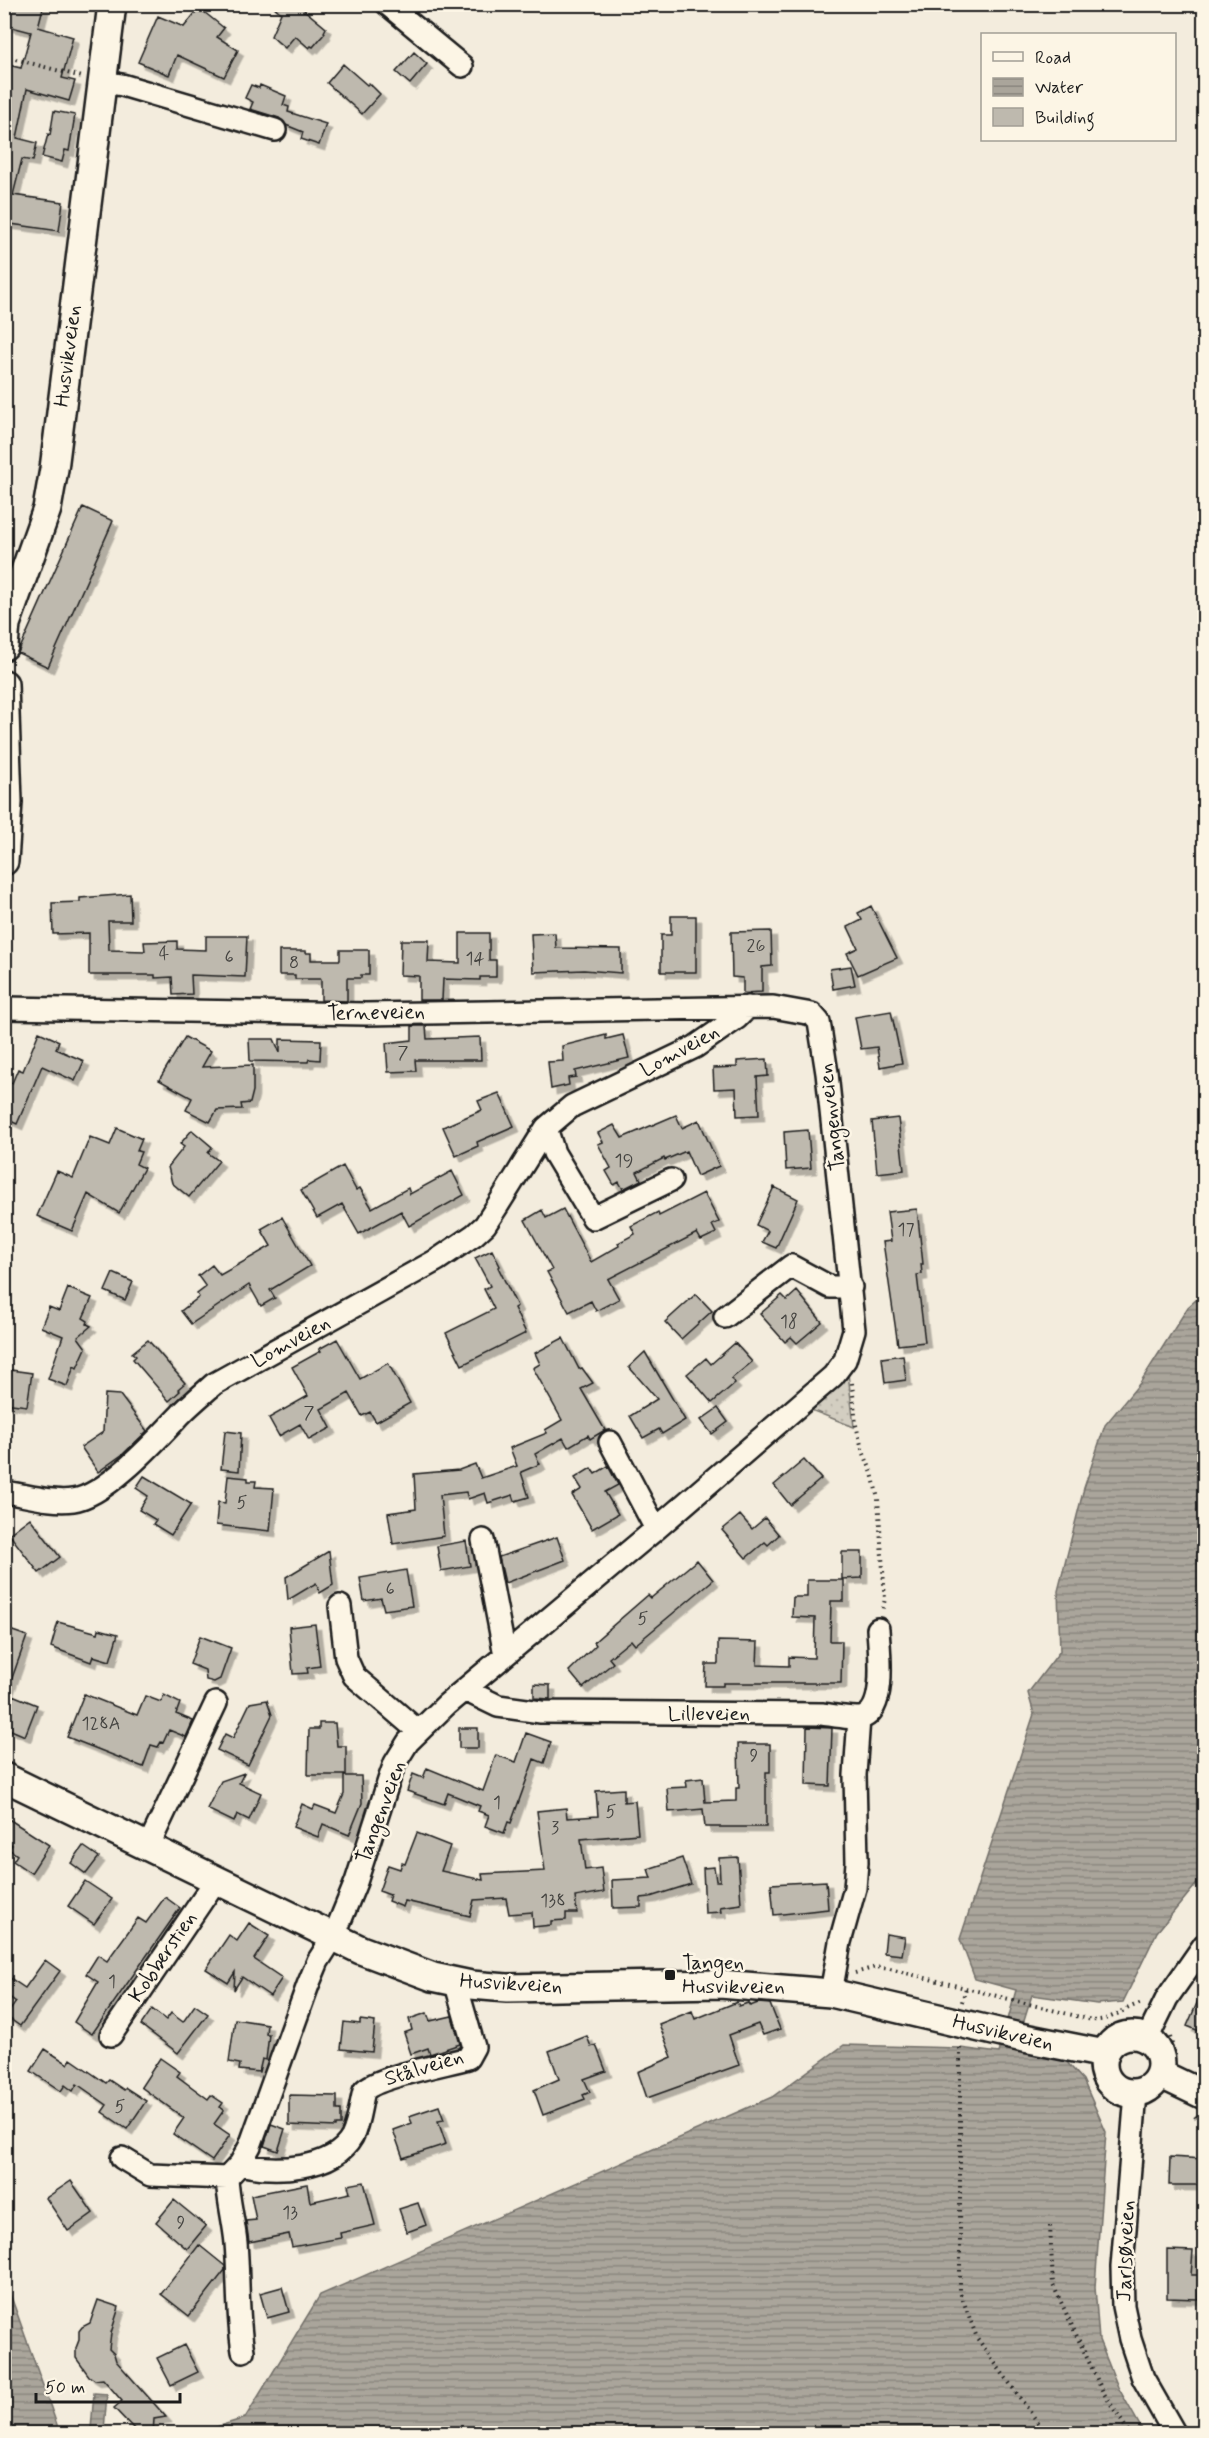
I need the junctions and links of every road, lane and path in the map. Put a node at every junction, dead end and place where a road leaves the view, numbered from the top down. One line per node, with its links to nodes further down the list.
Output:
1 (112, 4): 5 (main road, Husvikveien)
2 (387, 4): 4 (street)
3 (4, 56): 5 (path)
4 (462, 66)
5 (103, 81): 6 (street); 7 (main road, Husvikveien)
6 (275, 129)
7 (5, 631)
8 (4, 684): 9 (main road)
9 (4, 861)
10 (748, 1007): 11 (street, Terneveien); 12 (street, Lomveien); 14 (street, Tangenveien)
11 (4, 1008)
12 (546, 1128): 13 (street); 18 (street, Lomveien)
13 (671, 1180)
14 (851, 1287): 15 (street); 16 (street, Tangenveien)
15 (725, 1317)
16 (845, 1360): 19 (street, Tangenveien); 22 (path)
17 (610, 1442): 19 (street)
18 (4, 1492)
19 (656, 1529): 23 (street, Tangenveien)
20 (483, 1540): 23 (street)
21 (340, 1606): 27 (street)
22 (878, 1629): 26 (street)
23 (504, 1655): 24 (street, Tangenveien)
24 (465, 1690): 26 (street, Lilleveien); 27 (street, Tangenveien)
25 (216, 1703): 29 (street)
26 (859, 1718): 34 (street)
27 (417, 1731): 31 (street, Tangenveien)
28 (6, 1781): 29 (main road, Husvikveien)
29 (148, 1847): 30 (main road, Husvikveien)
30 (216, 1880): 31 (main road, Husvikveien); 36 (street, Kobberstien)
31 (334, 1936): 33 (main road, Husvikveien); 44 (street)
32 (1204, 1945): 35 (street)
33 (455, 1982): 34 (main road, Husvikveien); 44 (street, Stålveien)
34 (832, 1988): 35 (path); 39 (main road, Husvikveien)
35 (1161, 2010): 37 (street); 40 (path)
36 (111, 2035)
37 (1147, 2039): 39 (main road); 40 (main road)
38 (960, 2048): 47 (path)
39 (1105, 2054): 41 (main road)
40 (1170, 2068): 41 (main road); 42 (main road)
41 (1136, 2093): 49 (street, Jarlsøveien)
42 (1204, 2094)
43 (122, 2158): 44 (street, Stålveien)
44 (234, 2171): 46 (street)
45 (1050, 2226): 48 (path)
46 (243, 2350)
47 (1046, 2433)
48 (1130, 2433)
49 (1175, 2433)

